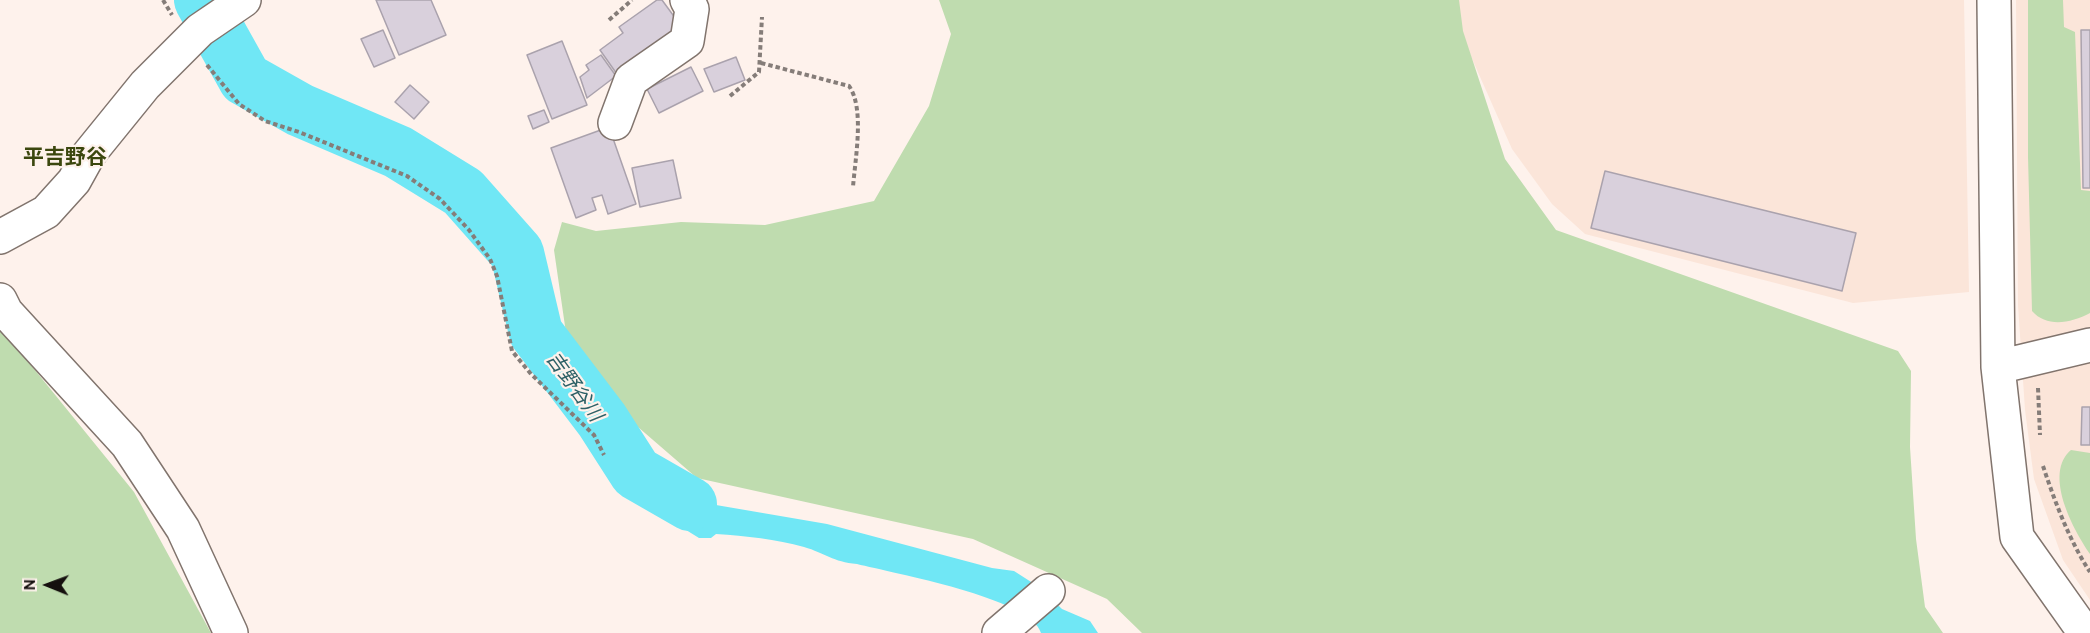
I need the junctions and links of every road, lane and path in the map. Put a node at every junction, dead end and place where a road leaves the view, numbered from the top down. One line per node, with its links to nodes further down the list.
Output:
1 (163, 0): 7 (path)
2 (632, 0): 6 (path)
3 (687, 0): 10 (street)
4 (1994, 0): 16 (street)
5 (762, 17): 8 (path)
6 (609, 20)
7 (214, 22): 12 (street); 19 (path)
8 (761, 63): 9 (path); 11 (path)
9 (730, 96)
10 (615, 123)
11 (854, 187)
12 (0, 237)
13 (0, 300): 23 (street)
14 (2090, 345): 15 (street)
15 (2038, 359): 16 (street); 17 (path)
16 (1998, 367): 24 (street)
17 (2041, 443)
18 (2042, 454): 20 (path)
19 (604, 455)
20 (2090, 572)
21 (1048, 591): 22 (street)
22 (1009, 625)
23 (231, 633)
24 (2085, 633)

